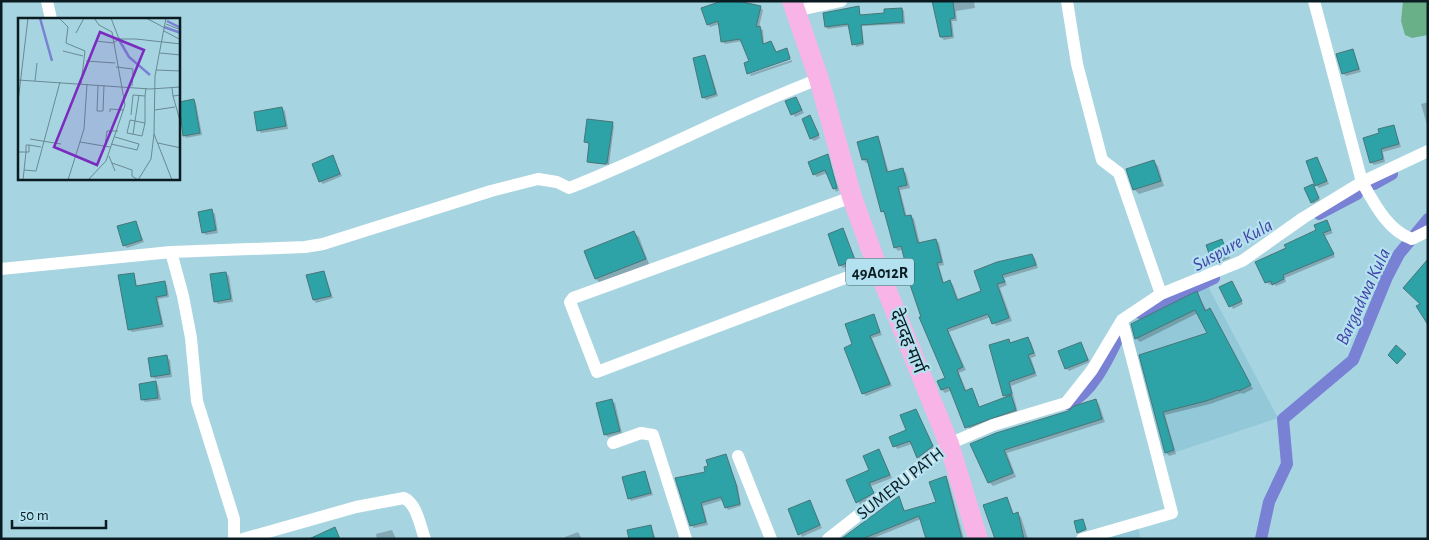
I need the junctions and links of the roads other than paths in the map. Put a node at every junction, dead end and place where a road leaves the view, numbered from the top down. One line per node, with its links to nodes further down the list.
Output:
1 (47, 1): 6 (street)
2 (841, 1): 5 (street)
3 (1067, 1): 15 (street)
4 (1314, 1): 9 (street)
5 (793, 6): 7 (main road, देवदह मार्ग / 49A012R)
6 (51, 18)
7 (819, 79): 10 (main road, देवदह मार्ग / 49A012R); 12 (street)
8 (1428, 151): 9 (street)
9 (1362, 182): 11 (street); 15 (street)
10 (852, 197): 13 (main road, देवदह मार्ग / 49A012R); 13 (street)
11 (1428, 231)
12 (171, 252): 14 (street); 20 (street)
13 (877, 266): 18 (main road, देवदह मार्ग / 49A012R)
14 (1, 269)
15 (1162, 294): 16 (street)
16 (1122, 320): 18 (street, SUMERU PATH); 27 (street)
17 (613, 443): 23 (street)
18 (949, 444): 25 (street, SUMERU PATH); 26 (main road, देवदह मार्ग / 49A012R)
19 (738, 456): 24 (street)
20 (234, 539)
21 (243, 539): 22 (street)
22 (425, 539)
23 (686, 539)
24 (771, 539)
25 (828, 539)
26 (978, 539)
27 (1082, 539)

